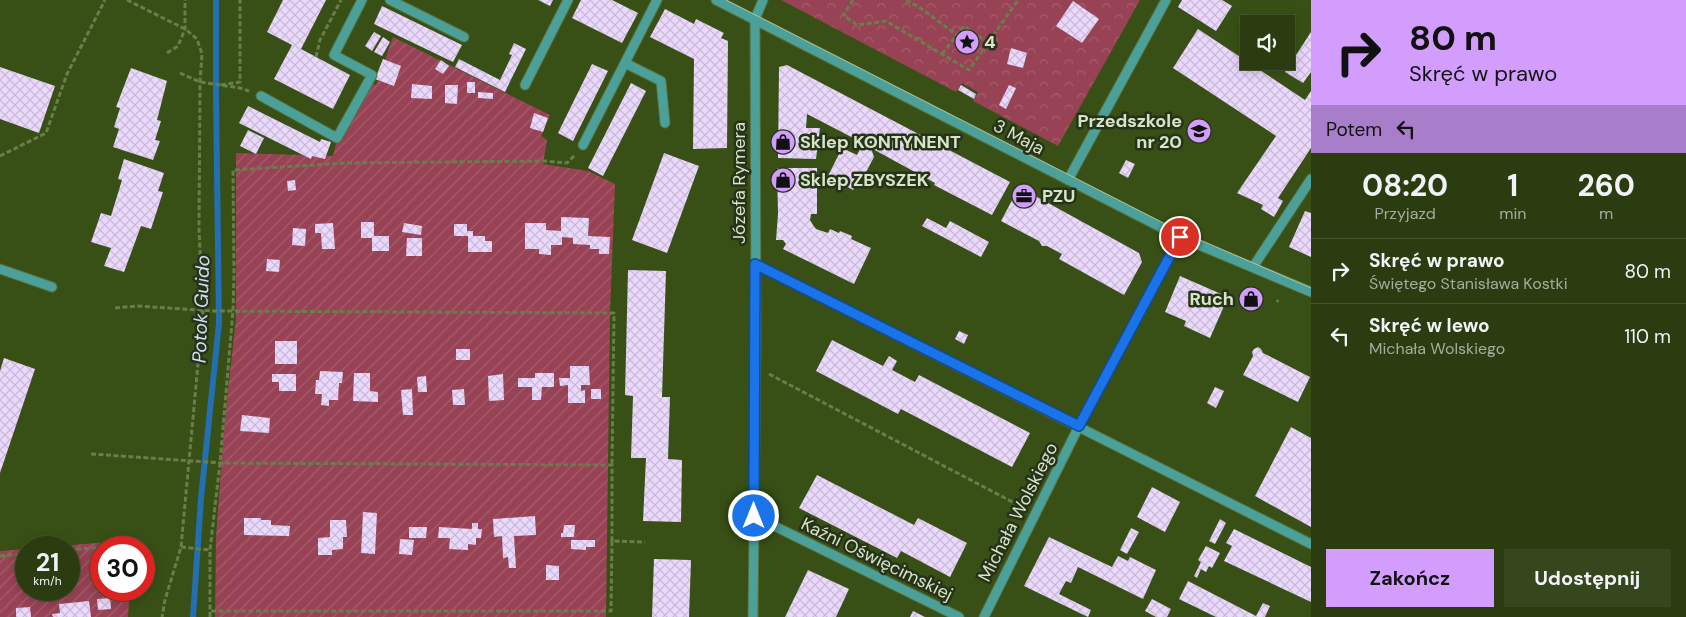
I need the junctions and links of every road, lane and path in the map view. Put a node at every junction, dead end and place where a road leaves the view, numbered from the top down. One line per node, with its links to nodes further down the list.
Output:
1 (105, 0): 32 (path)
2 (127, 0): 17 (path)
3 (185, 0): 17 (path)
4 (240, 0): 27 (path)
5 (341, 0): 23 (path)
6 (362, 0): 29 (street)
7 (390, 0): 19 (street)
8 (568, 0): 28 (street)
9 (657, 0): 24 (street)
10 (716, 0): 16 (street, 3 Maja)
11 (763, 0): 16 (street)
12 (852, 0): 22 (path)
13 (906, 0): 18 (path)
14 (1018, 0): 20 (path)
15 (1166, 0): 34 (street)
16 (755, 19): 34 (street, 3 Maja); 36 (street, Józefa Rymera)
17 (185, 29): 21 (path); 26 (path)
18 (957, 35): 20 (path); 22 (path)
19 (464, 37)
20 (988, 43): 22 (path)
21 (167, 52)
22 (942, 54)
23 (316, 57)
24 (625, 63): 30 (street); 31 (street)
25 (180, 73): 26 (path)
26 (200, 82): 27 (path); 42 (path)
27 (221, 84): 29 (path)
28 (525, 85)
29 (261, 96)
30 (665, 123)
31 (583, 145): 43 (path)
32 (0, 156)
33 (1311, 179): 37 (street)
34 (1068, 180): 35 (street, 3 Maja)
35 (1180, 237): 37 (street, 3 Maja); 45 (street, Michała Wolskiego)
36 (755, 264): 44 (street, Józefa Rymera); 45 (street)
37 (1253, 267): 40 (street, 3 Maja)
38 (0, 269): 39 (street)
39 (52, 287)
40 (1311, 292)
41 (115, 308): 42 (path)
42 (203, 310): 43 (path); 47 (path)
43 (233, 311): 48 (path); 49 (path)
44 (755, 367): 50 (path); 51 (street, Józefa Rymera)
45 (1079, 426): 50 (street, Michała Wolskiego); 54 (street)
46 (91, 454): 47 (path)
47 (190, 461): 48 (path); 55 (path)
48 (220, 463): 49 (path); 56 (path)
49 (612, 465): 52 (path)
50 (1035, 514): 64 (street, Michała Wolskiego)
51 (754, 516): 62 (street, Józefa Rymera); 63 (street, Kaźni Oświęcimskiej)
52 (612, 541): 53 (path); 59 (path)
53 (645, 542)
54 (1311, 544)
55 (181, 546): 56 (path); 60 (path)
56 (210, 550): 59 (path)
57 (15, 555): 58 (path)
58 (0, 556)
59 (210, 611): 61 (path)
60 (162, 617)
61 (210, 617)
62 (753, 617)
63 (959, 617)
64 (984, 617)

